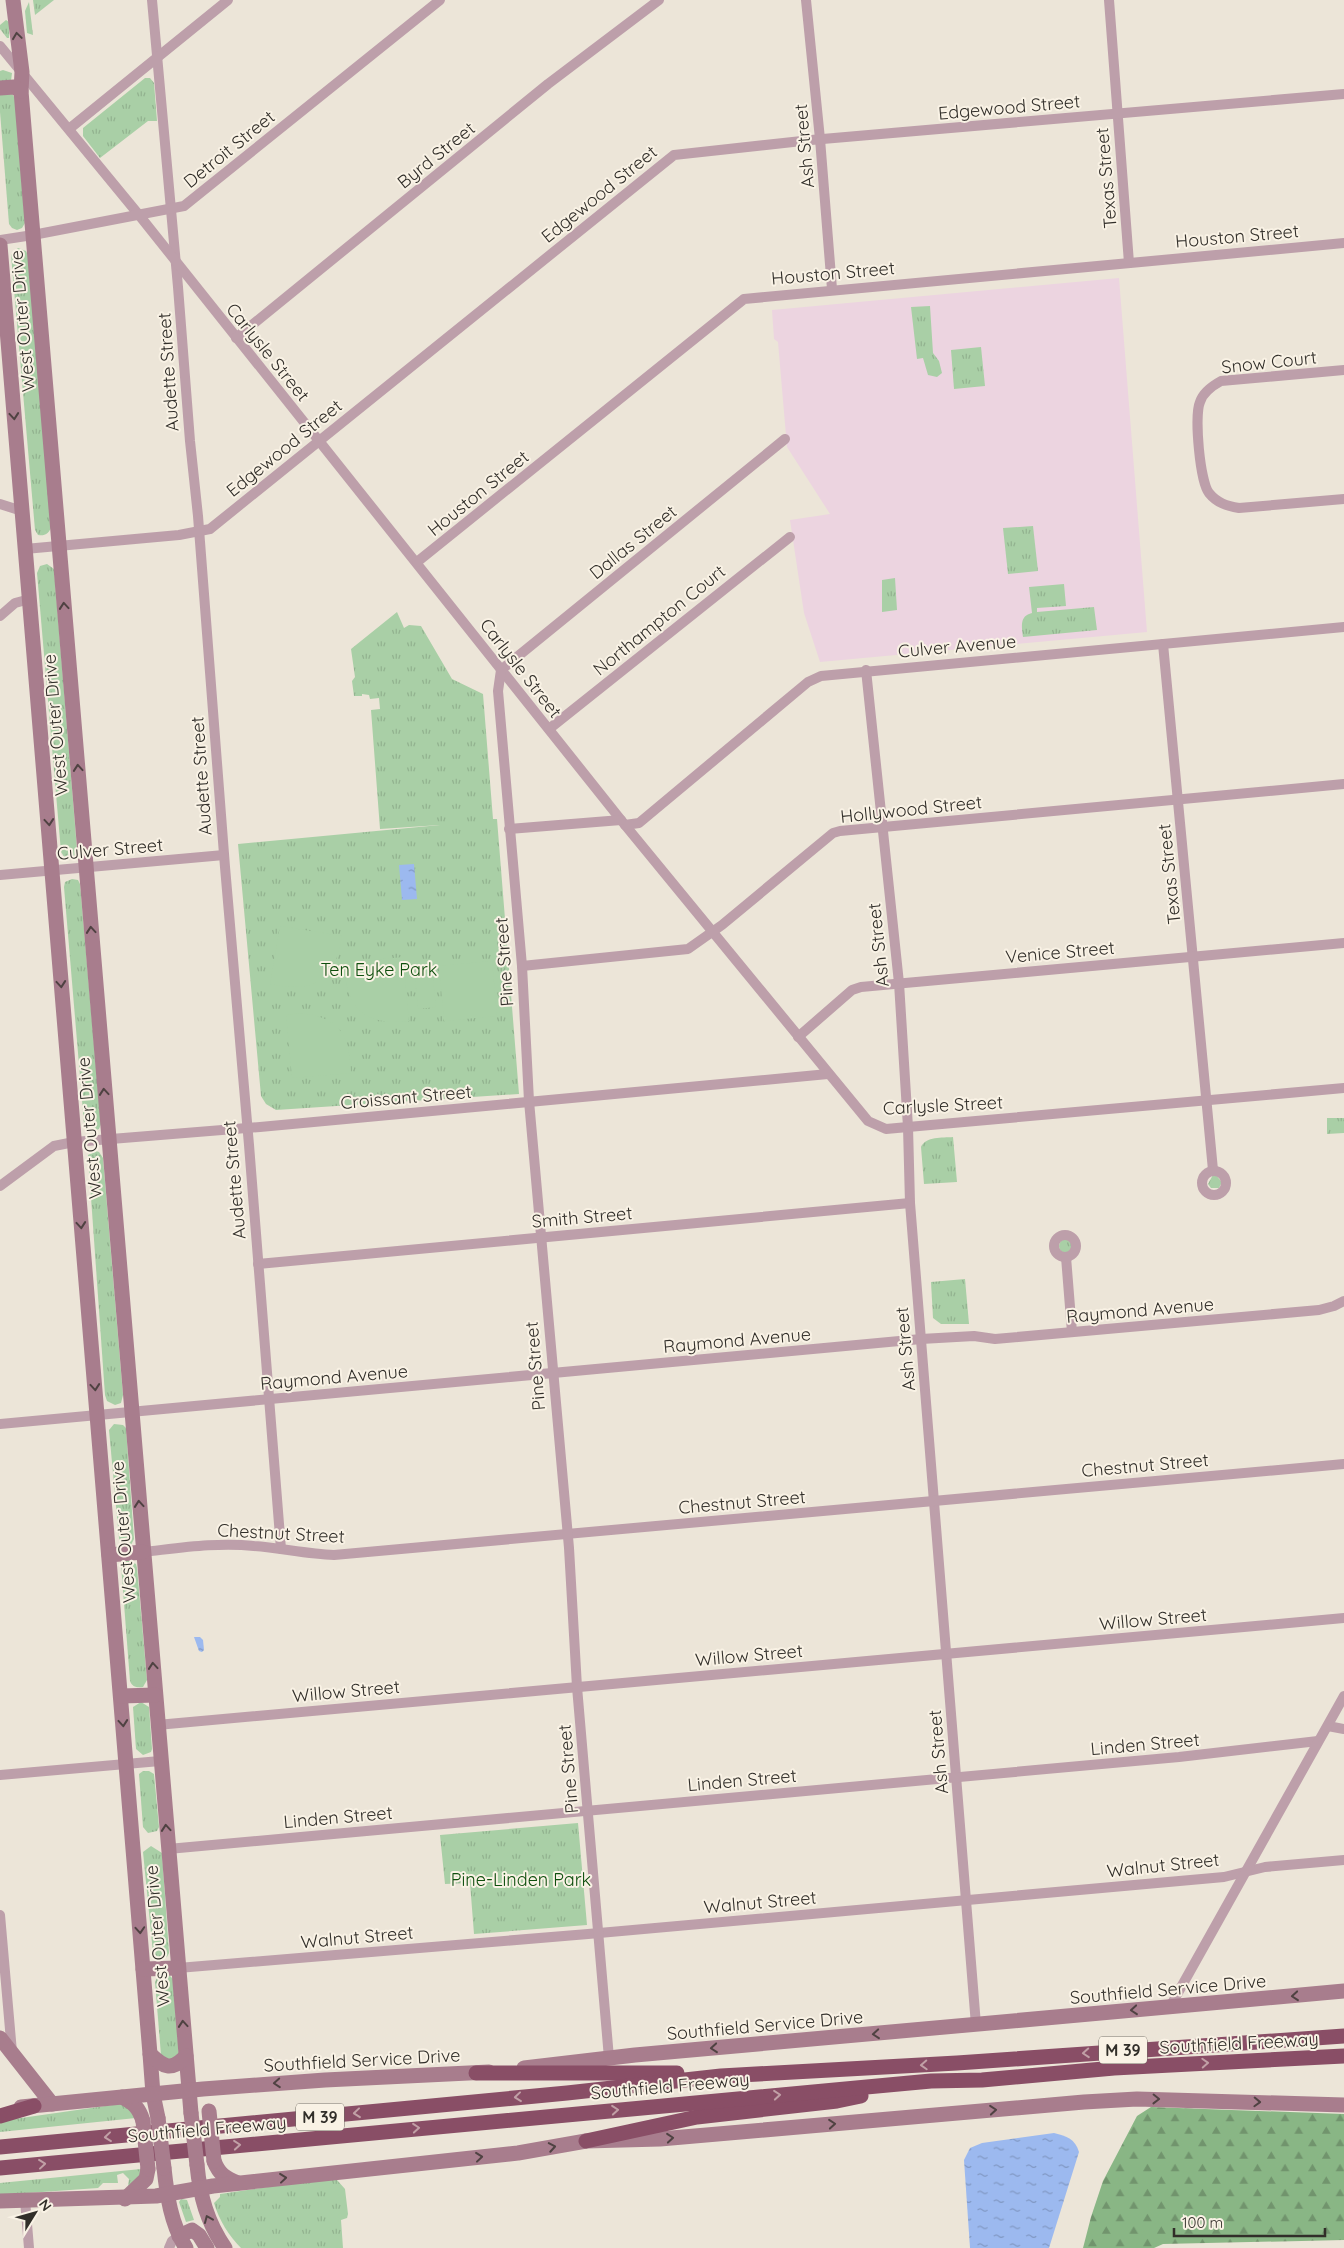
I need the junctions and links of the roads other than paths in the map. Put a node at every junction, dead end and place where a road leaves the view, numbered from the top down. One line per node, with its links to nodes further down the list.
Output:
1 (13, 0): 8 (main road); 11 (main road, West Outer Drive, one-way to 1)
2 (152, 0): 10 (street, Audette Street)
3 (228, 0): 10 (street)
4 (440, 0): 18 (street, Detroit Street)
5 (659, 0): 27 (street, Byrd Street)
6 (806, 0): 17 (street, Ash Street)
7 (1109, 0): 15 (street, Texas Street)
8 (0, 10)
9 (0, 46): 11 (street, Carlysle Street)
10 (158, 57): 16 (street); 18 (street, Audette Street)
11 (22, 72): 13 (main road, West Outer Drive); 16 (street, Carlysle Street)
12 (0, 88): 13 (main road)
13 (22, 91): 20 (main road, West Outer Drive)
14 (1344, 94): 15 (street, Edgewood Street)
15 (1116, 114): 17 (street, Edgewood Street); 24 (street, Texas Street)
16 (69, 128): 19 (street, Carlysle Street)
17 (820, 140): 26 (street, Ash Street); 30 (street, Edgewood Street)
18 (170, 210): 19 (street, Detroit Street); 25 (street, Audette Street)
19 (139, 215): 20 (street, Detroit Street); 25 (street, Carlysle Street)
20 (33, 235): 21 (street, Detroit Street); 36 (main road, West Outer Drive)
21 (0, 240)
22 (1344, 243): 24 (street, Houston Street)
23 (0, 245): 33 (main road, West Outer Drive, one-way to 33)
24 (1130, 262): 26 (street, Houston Street)
25 (176, 263): 27 (street, Carlysle Street); 34 (street, Audette Street)
26 (832, 290): 38 (street, Houston Street)
27 (236, 338): 30 (street, Carlysle Street)
28 (1344, 370): 31 (street, Snow Court)
29 (785, 439): 43 (street, Dallas Street)
30 (319, 441): 34 (street, Edgewood Street); 38 (street, Carlysle Street)
31 (1344, 499)
32 (0, 504): 33 (street)
33 (22, 510): 37 (main road, West Outer Drive)
34 (199, 532): 36 (street, Edgewood Street); 51 (street, Audette Street)
35 (790, 536): 45 (street, Northampton Court)
36 (59, 545): 37 (street, Edgewood Street); 52 (main road, West Outer Drive, one-way to 36)
37 (25, 549): 39 (main road, West Outer Drive)
38 (417, 562): 43 (street, Carlysle Street)
39 (30, 599): 40 (street); 53 (main road, West Outer Drive, one-way to 53)
40 (0, 616)
41 (1344, 627): 42 (street, Culver Avenue)
42 (1163, 644): 44 (street, Culver Avenue); 47 (street, Texas Street)
43 (501, 670): 45 (street, Carlysle Street); 50 (street, Pine Street)
44 (866, 670): 48 (street, Culver Avenue); 49 (street, Ash Street)
45 (549, 729): 48 (street, Carlysle Street)
46 (1344, 784): 47 (street, Hollywood Street)
47 (1178, 800): 49 (street, Hollywood Street); 57 (street, Texas Street)
48 (623, 822): 50 (street, Culver Avenue); 55 (street, Carlysle Street)
49 (882, 827): 55 (street, Hollywood Street); 59 (street, Ash Street)
50 (509, 828): 58 (street, Pine Street)
51 (224, 855): 52 (street, Culver Street); 66 (street, Audette Street)
52 (86, 867): 53 (street, Culver Street); 67 (main road, West Outer Drive, one-way to 52)
53 (53, 870): 54 (street, Culver Street); 68 (main road, West Outer Drive, one-way to 68)
54 (0, 875)
55 (713, 931): 58 (street, Hollywood Street); 60 (street, Carlysle Street)
56 (1344, 943): 57 (street, Venice Street)
57 (1194, 957): 59 (street, Venice Street); 63 (street, Texas Street)
58 (522, 966): 64 (street, Pine Street)
59 (898, 983): 60 (street, Venice Street); 65 (street, Ash Street)
60 (798, 1037): 61 (street, Carlysle Street)
61 (828, 1074): 64 (street, Croissant Street); 65 (street, Carlysle Street)
62 (1344, 1088): 63 (street, Carlysle Street)
63 (1206, 1100): 65 (street, Carlysle Street); 69 (street, Texas Street)
64 (529, 1102): 66 (street, Croissant Street); 72 (street, Pine Street)
65 (908, 1127): 71 (street, Ash Street)
66 (247, 1128): 67 (street, Croissant Street); 74 (street, Audette Street)
67 (108, 1140): 68 (street, Croissant Street); 80 (main road, West Outer Drive)
68 (74, 1142): 70 (street, Croissant Street); 81 (main road, West Outer Drive, one-way to 81)
69 (1213, 1170)
70 (0, 1186)
71 (910, 1204): 72 (street, Smith Street); 77 (street, Ash Street)
72 (540, 1238): 74 (street, Smith Street); 78 (street, Pine Street)
73 (1066, 1257): 76 (street)
74 (258, 1264): 79 (street, Audette Street)
75 (1344, 1301): 76 (street, Raymond Avenue)
76 (1072, 1332): 77 (street, Raymond Avenue)
77 (921, 1339): 78 (street, Raymond Avenue); 84 (street, Ash Street)
78 (552, 1373): 79 (street, Raymond Avenue); 85 (street, Pine Street)
79 (269, 1399): 80 (street, Raymond Avenue); 86 (street, Audette Street)
80 (131, 1412): 81 (street, Raymond Avenue); 87 (main road, West Outer Drive, one-way to 80)
81 (97, 1415): 82 (street, Raymond Avenue); 88 (main road, West Outer Drive)
82 (5, 1423)
83 (1344, 1464): 84 (street, Chestnut Street)
84 (934, 1501): 85 (street, Chestnut Street); 90 (street, Ash Street)
85 (567, 1534): 86 (street, Chestnut Street); 91 (street, Pine Street)
86 (281, 1550): 87 (street, Chestnut Street)
87 (143, 1552): 88 (main road); 92 (main road, West Outer Drive, one-way to 87)
88 (109, 1555): 93 (main road, West Outer Drive)
89 (1344, 1618): 90 (street, Willow Street)
90 (946, 1654): 91 (street, Willow Street); 102 (street, Ash Street)
91 (578, 1687): 95 (street, Willow Street); 103 (street, Pine Street)
92 (155, 1694): 93 (main road); 95 (main road, West Outer Drive)
93 (121, 1696): 100 (main road, West Outer Drive, one-way to 100)
94 (1344, 1696): 96 (street)
95 (157, 1725): 99 (main road, West Outer Drive)
96 (1328, 1726): 97 (street); 98 (street)
97 (1344, 1729)
98 (1318, 1742): 102 (street, Linden Street); 106 (street)
99 (160, 1761): 100 (street); 104 (main road, West Outer Drive, one-way to 99)
100 (127, 1764): 101 (street); 111 (main road, West Outer Drive, one-way to 111)
101 (0, 1776)
102 (956, 1777): 103 (street, Linden Street); 107 (street, Ash Street)
103 (588, 1810): 104 (street, Linden Street); 109 (street, Pine Street)
104 (168, 1849): 110 (main road, West Outer Drive)
105 (1344, 1860): 106 (street, Walnut Street)
106 (1245, 1872): 107 (street, Walnut Street); 113 (street)
107 (966, 1900): 109 (street, Walnut Street); 114 (street, Ash Street)
108 (0, 1915): 117 (street)
109 (598, 1933): 110 (street, Walnut Street); 121 (street, Pine Street)
110 (178, 1968): 111 (main road); 119 (main road, West Outer Drive, one-way to 110)
111 (143, 1969): 118 (main road, West Outer Drive)
112 (1344, 1992): 113 (main road, Southfield Service Drive, one-way to 113)
113 (1170, 2007): 114 (main road, Southfield Service Drive, one-way to 114)
114 (976, 2024): 121 (main road, Southfield Service Drive, one-way to 121)
115 (1344, 2036): 123 (highway, Southfield Freeway / M 39, one-way to 123)
116 (0, 2038): 117 (main road)
117 (12, 2053): 129 (main road)
118 (150, 2054): 119 (main road); 127 (main road, West Outer Drive)
119 (186, 2056): 126 (main road, West Outer Drive)
120 (1344, 2056): 124 (highway, Southfield Freeway / M 39, one-way to 120)
121 (609, 2058): 122 (main road, Southfield Service Drive)
122 (476, 2073): 123 (highway); 125 (main road, Southfield Service Drive, one-way to 125)
123 (721, 2076): 136 (highway, Southfield Freeway / M 39, one-way to 136)
124 (931, 2081): 135 (highway); 137 (highway, Southfield Freeway / M 39, one-way to 124)
125 (216, 2089): 126 (main road, Southfield Service Drive); 138 (main road, bridge)
126 (189, 2090): 127 (main road, Southfield Service Drive); 139 (main road, West Outer Drive, bridge)
127 (153, 2094): 128 (main road, Southfield Service Drive); 134 (main road, West Outer Drive)
128 (122, 2097): 129 (main road, Southfield Service Drive); 134 (main road)
129 (52, 2104): 131 (main road, Southfield Service Drive)
130 (1344, 2105): 135 (main road, one-way to 130)
131 (34, 2106): 132 (main road, Southfield Service Drive); 133 (highway)
132 (0, 2109)
133 (0, 2116)
134 (151, 2120): 140 (main road, West Outer Drive, bridge); 141 (main road, bridge)
135 (586, 2141): 138 (main road, one-way to 135)
136 (0, 2147)
137 (0, 2168)
138 (238, 2183): 139 (main road)
139 (199, 2187): 140 (main road); 147 (main road, West Outer Drive, one-way to 139)
140 (167, 2194): 141 (main road); 144 (main road, West Outer Drive)
141 (125, 2199): 142 (main road)
142 (25, 2200): 143 (main road); 145 (street)
143 (0, 2201)
144 (178, 2244): 146 (main road)
145 (30, 2248)
146 (207, 2248)
147 (225, 2248)

